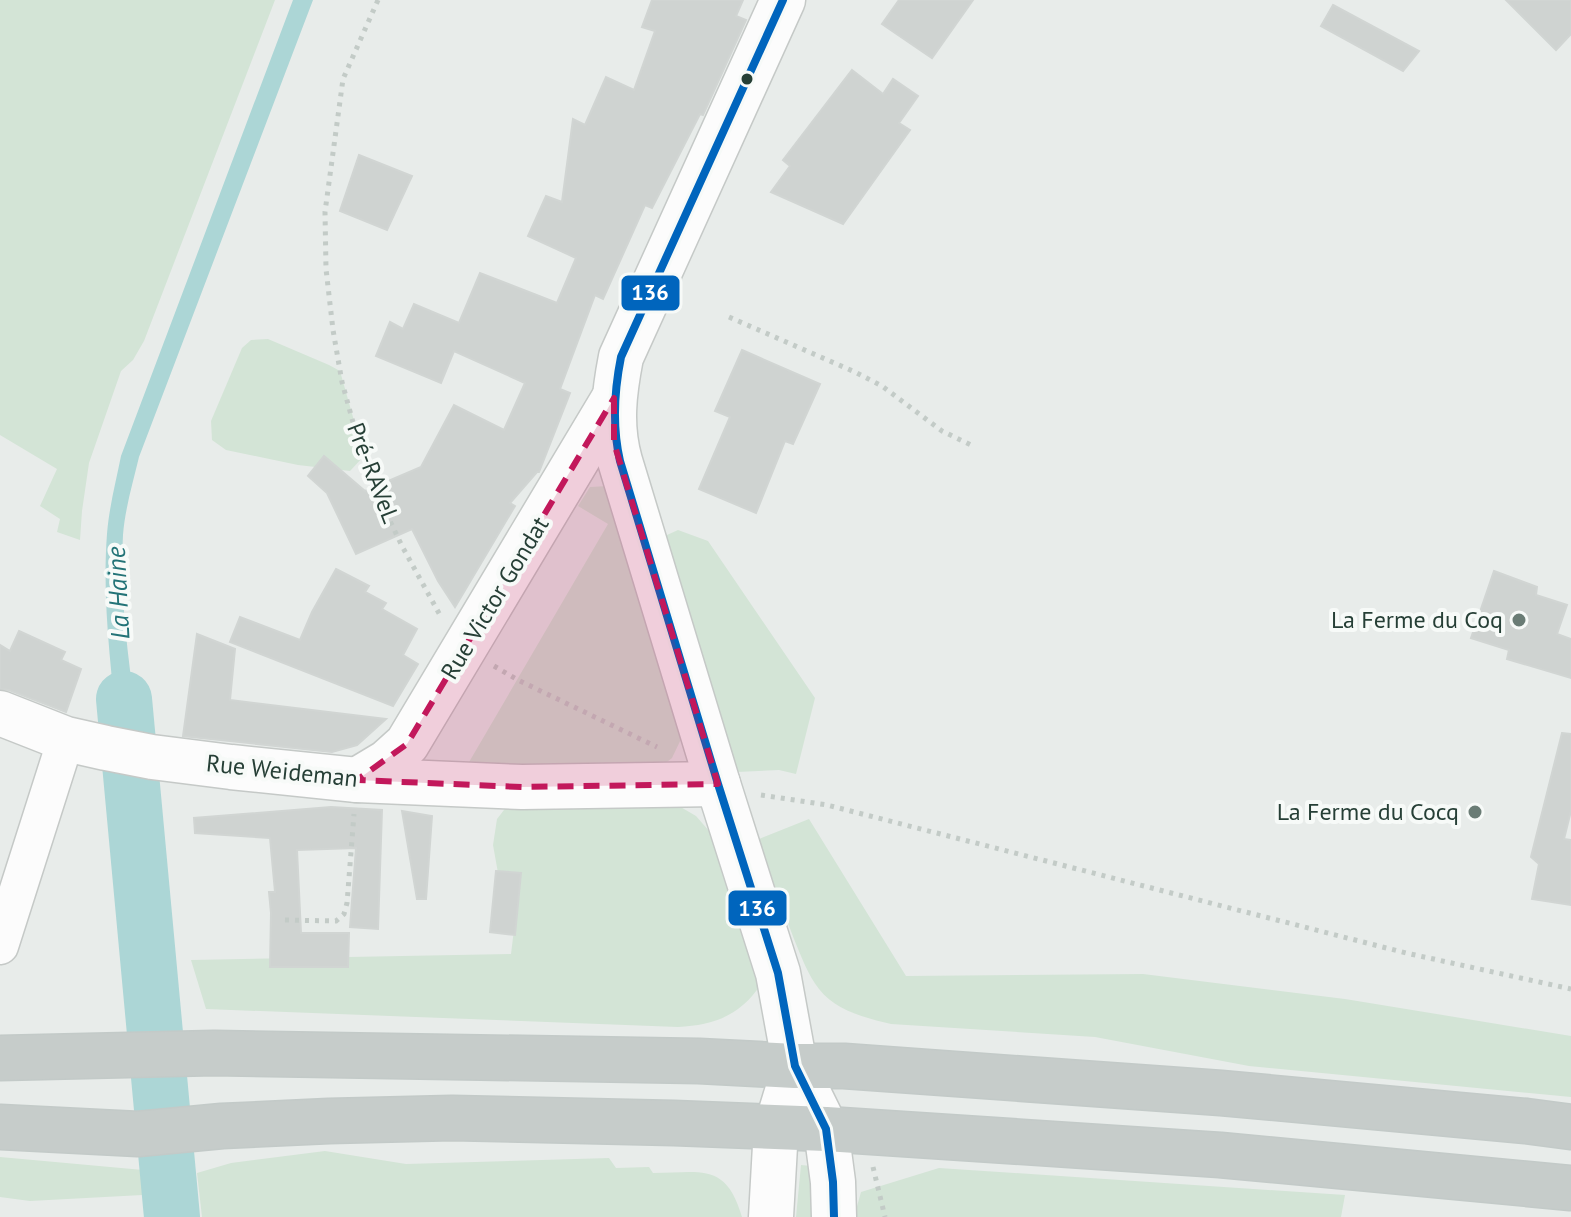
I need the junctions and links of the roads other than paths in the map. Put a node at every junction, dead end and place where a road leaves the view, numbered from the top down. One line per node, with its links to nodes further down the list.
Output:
1 (783, 0): 2 (street, Rue Victor Gondat)
2 (614, 398): 5 (street, Rue Victor Gondat); 6 (street, Rue Victor Gondat)
3 (0, 713): 4 (street, Rue Weideman)
4 (86, 744): 5 (street, Rue Weideman); 7 (street)
5 (357, 780): 6 (street, Rue Weideman)
6 (718, 784): 9 (street, Rue Victor Gondat)
7 (0, 946)
8 (0, 1058): 9 (highway)
9 (795, 1066): 11 (highway); 12 (street); 13 (street)
10 (0, 1127): 12 (highway)
11 (1571, 1127)
12 (776, 1128): 13 (highway); 15 (street)
13 (826, 1129): 14 (highway); 16 (street)
14 (1571, 1188)
15 (771, 1217)
16 (834, 1217)

